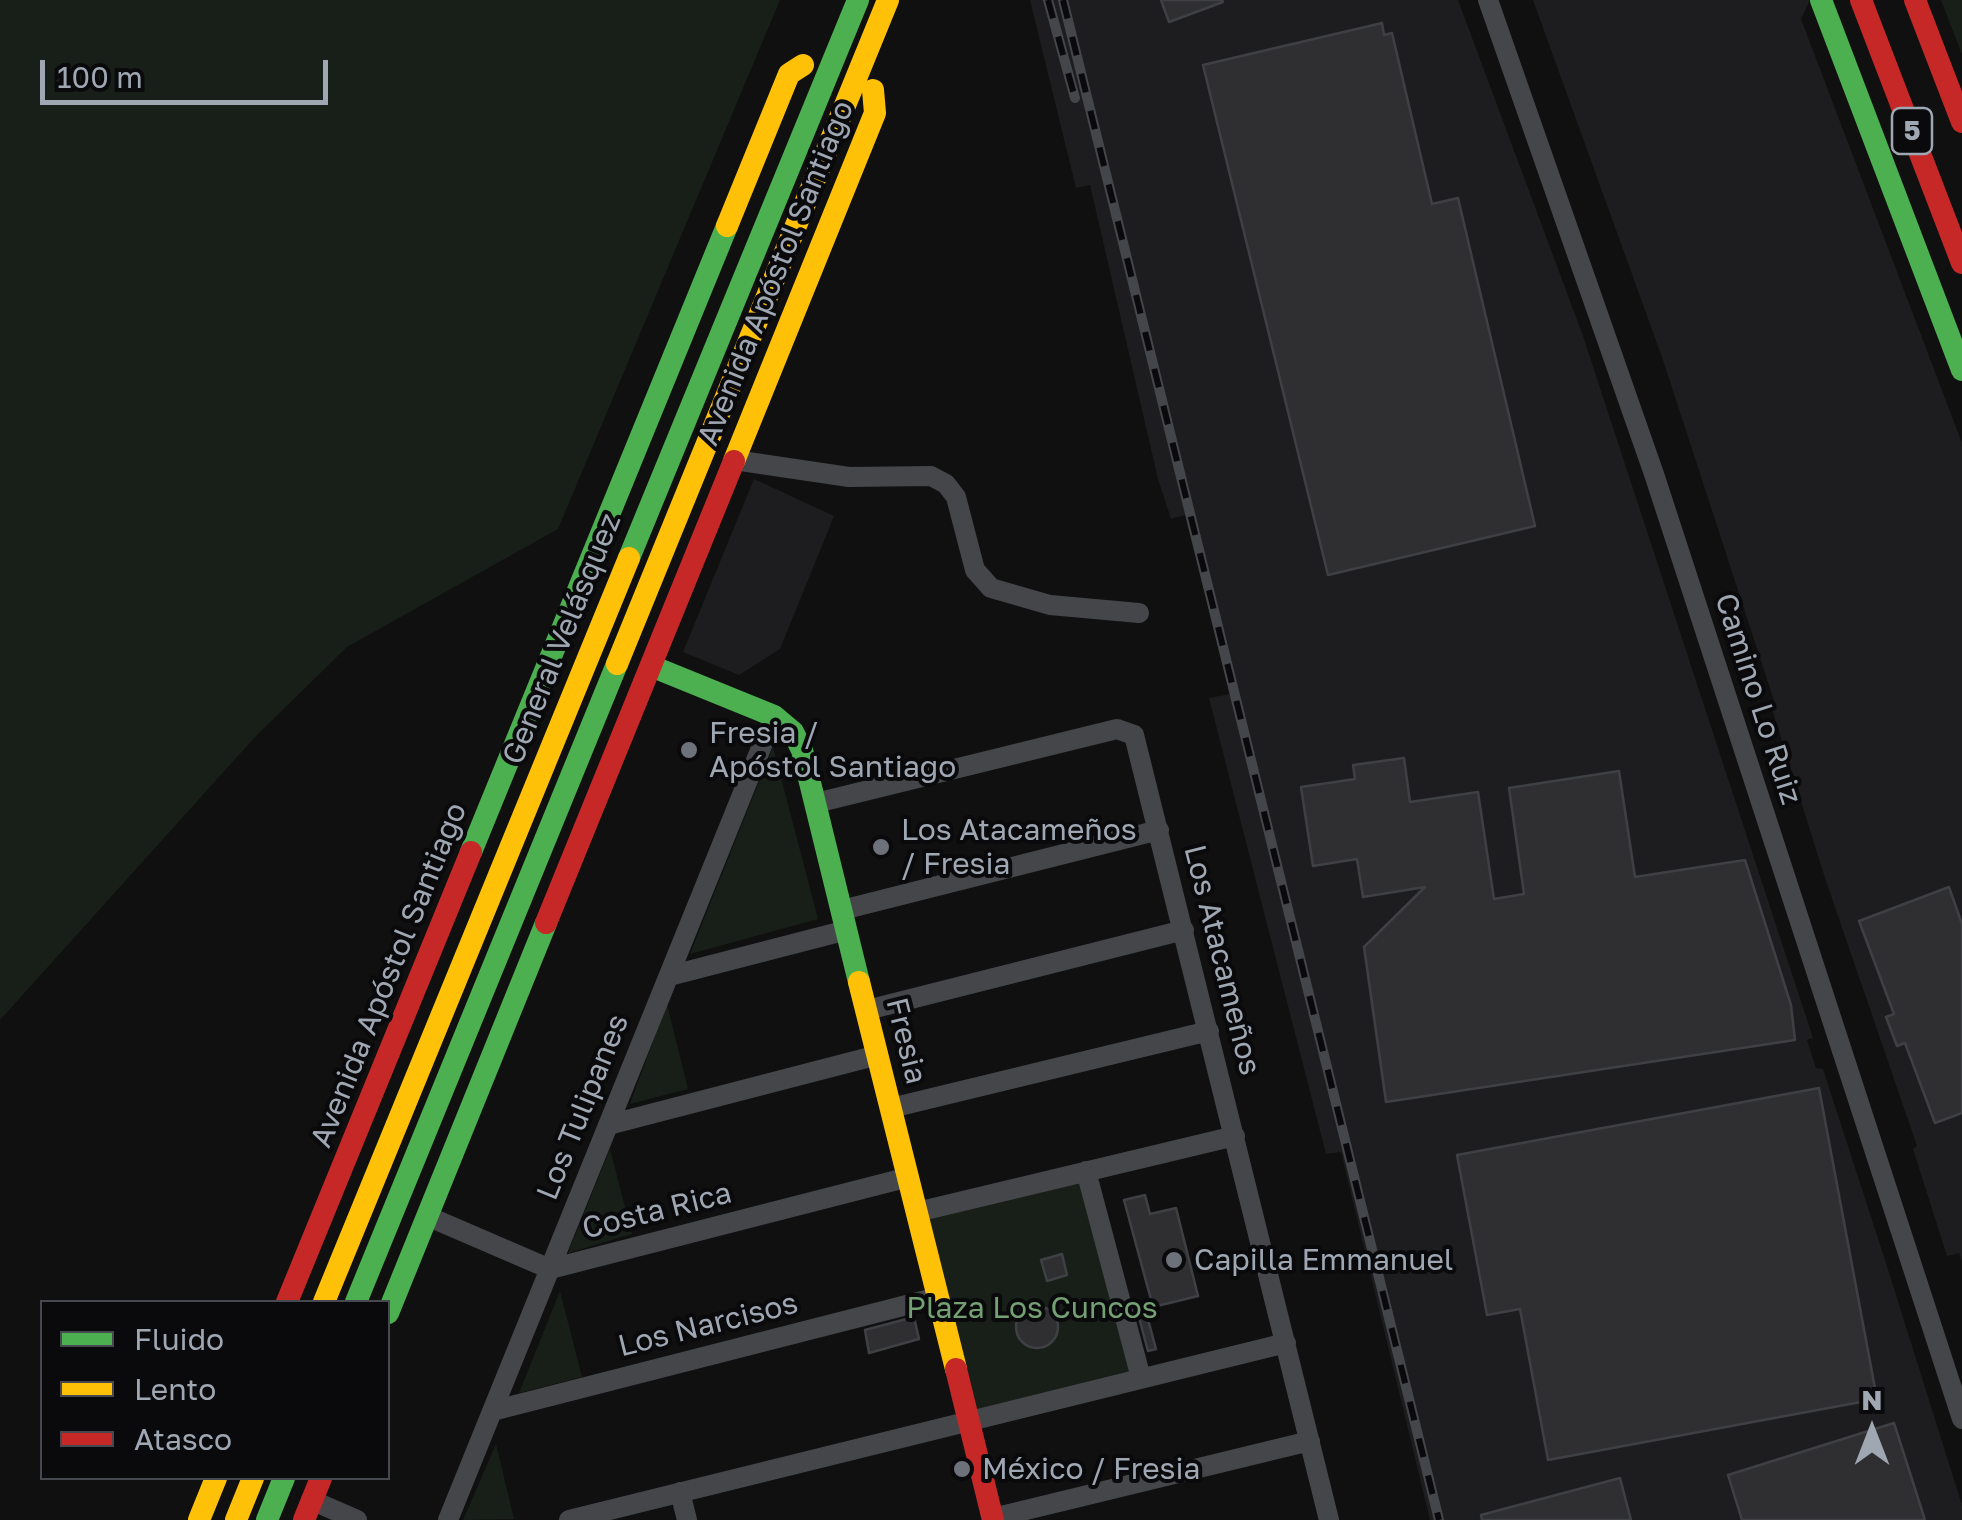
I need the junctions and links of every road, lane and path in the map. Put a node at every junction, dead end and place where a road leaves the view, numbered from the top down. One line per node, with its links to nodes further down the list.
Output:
1 (858, 0): 34 (main road, General Velásquez)
2 (888, 0): 35 (main road, General Velásquez)
3 (1488, 0): 41 (street, Camino Lo Ruiz)
4 (1821, 0): 11 (main road)
5 (1861, 0): 10 (main road, 5)
6 (1915, 0): 9 (main road, 5)
7 (803, 65): 33 (main road, Avenida Apóstol Santiago)
8 (873, 90): 12 (main road, Avenida Apóstol Santiago)
9 (1962, 122)
10 (1962, 263)
11 (1962, 370)
12 (734, 460): 13 (street); 14 (main road, Avenida Apóstol Santiago)
13 (1139, 613)
14 (651, 666): 15 (main road); 30 (main road, Avenida Apóstol Santiago)
15 (774, 716): 16 (main road, Fresia); 20 (street, Los Tulipanes)
16 (816, 803): 17 (street, Los Atacameños); 18 (main road, Fresia)
17 (1160, 830): 18 (street); 19 (street, Los Atacameños)
18 (845, 920): 20 (street); 21 (main road, Fresia)
19 (1184, 930): 21 (street); 22 (street, Los Atacameños)
20 (669, 976): 25 (street, Los Tulipanes)
21 (867, 1010): 23 (main road, Fresia)
22 (1209, 1031): 24 (street); 26 (street, Los Atacameños)
23 (878, 1055): 24 (main road, Fresia); 25 (street)
24 (892, 1108): 28 (main road, Fresia)
25 (608, 1125): 31 (street, Los Tulipanes)
26 (1235, 1136): 27 (street); 37 (street, Los Atacameños)
27 (1086, 1171): 29 (street); 38 (street)
28 (908, 1178): 29 (main road, Fresia); 31 (street, Costa Rica)
29 (917, 1212): 32 (main road, Fresia)
30 (427, 1216): 31 (street, Costa Rica); 36 (main road, Avenida Apóstol Santiago)
31 (550, 1269): 39 (street, Los Tulipanes)
32 (938, 1297): 39 (street, Los Narcisos); 40 (main road, Fresia)
33 (288, 1300)
34 (325, 1300)
35 (357, 1300)
36 (390, 1308)
37 (1286, 1343): 38 (street); 42 (street, Los Atacameños)
38 (1141, 1378): 40 (street)
39 (492, 1411): 54 (street, Los Tulipanes)
40 (968, 1418): 47 (street); 49 (main road, Fresia)
41 (1962, 1419)
42 (1310, 1441): 49 (street); 57 (street, Los Atacameños)
43 (215, 1480): 50 (main road)
44 (252, 1480): 51 (main road)
45 (283, 1480): 52 (main road)
46 (320, 1480): 48 (main road)
47 (680, 1492): 55 (street); 56 (street)
48 (308, 1510): 53 (street)
49 (993, 1519)
50 (198, 1520)
51 (236, 1520)
52 (267, 1520)
53 (357, 1520)
54 (448, 1520)
55 (569, 1520)
56 (688, 1520)
57 (1329, 1520)

